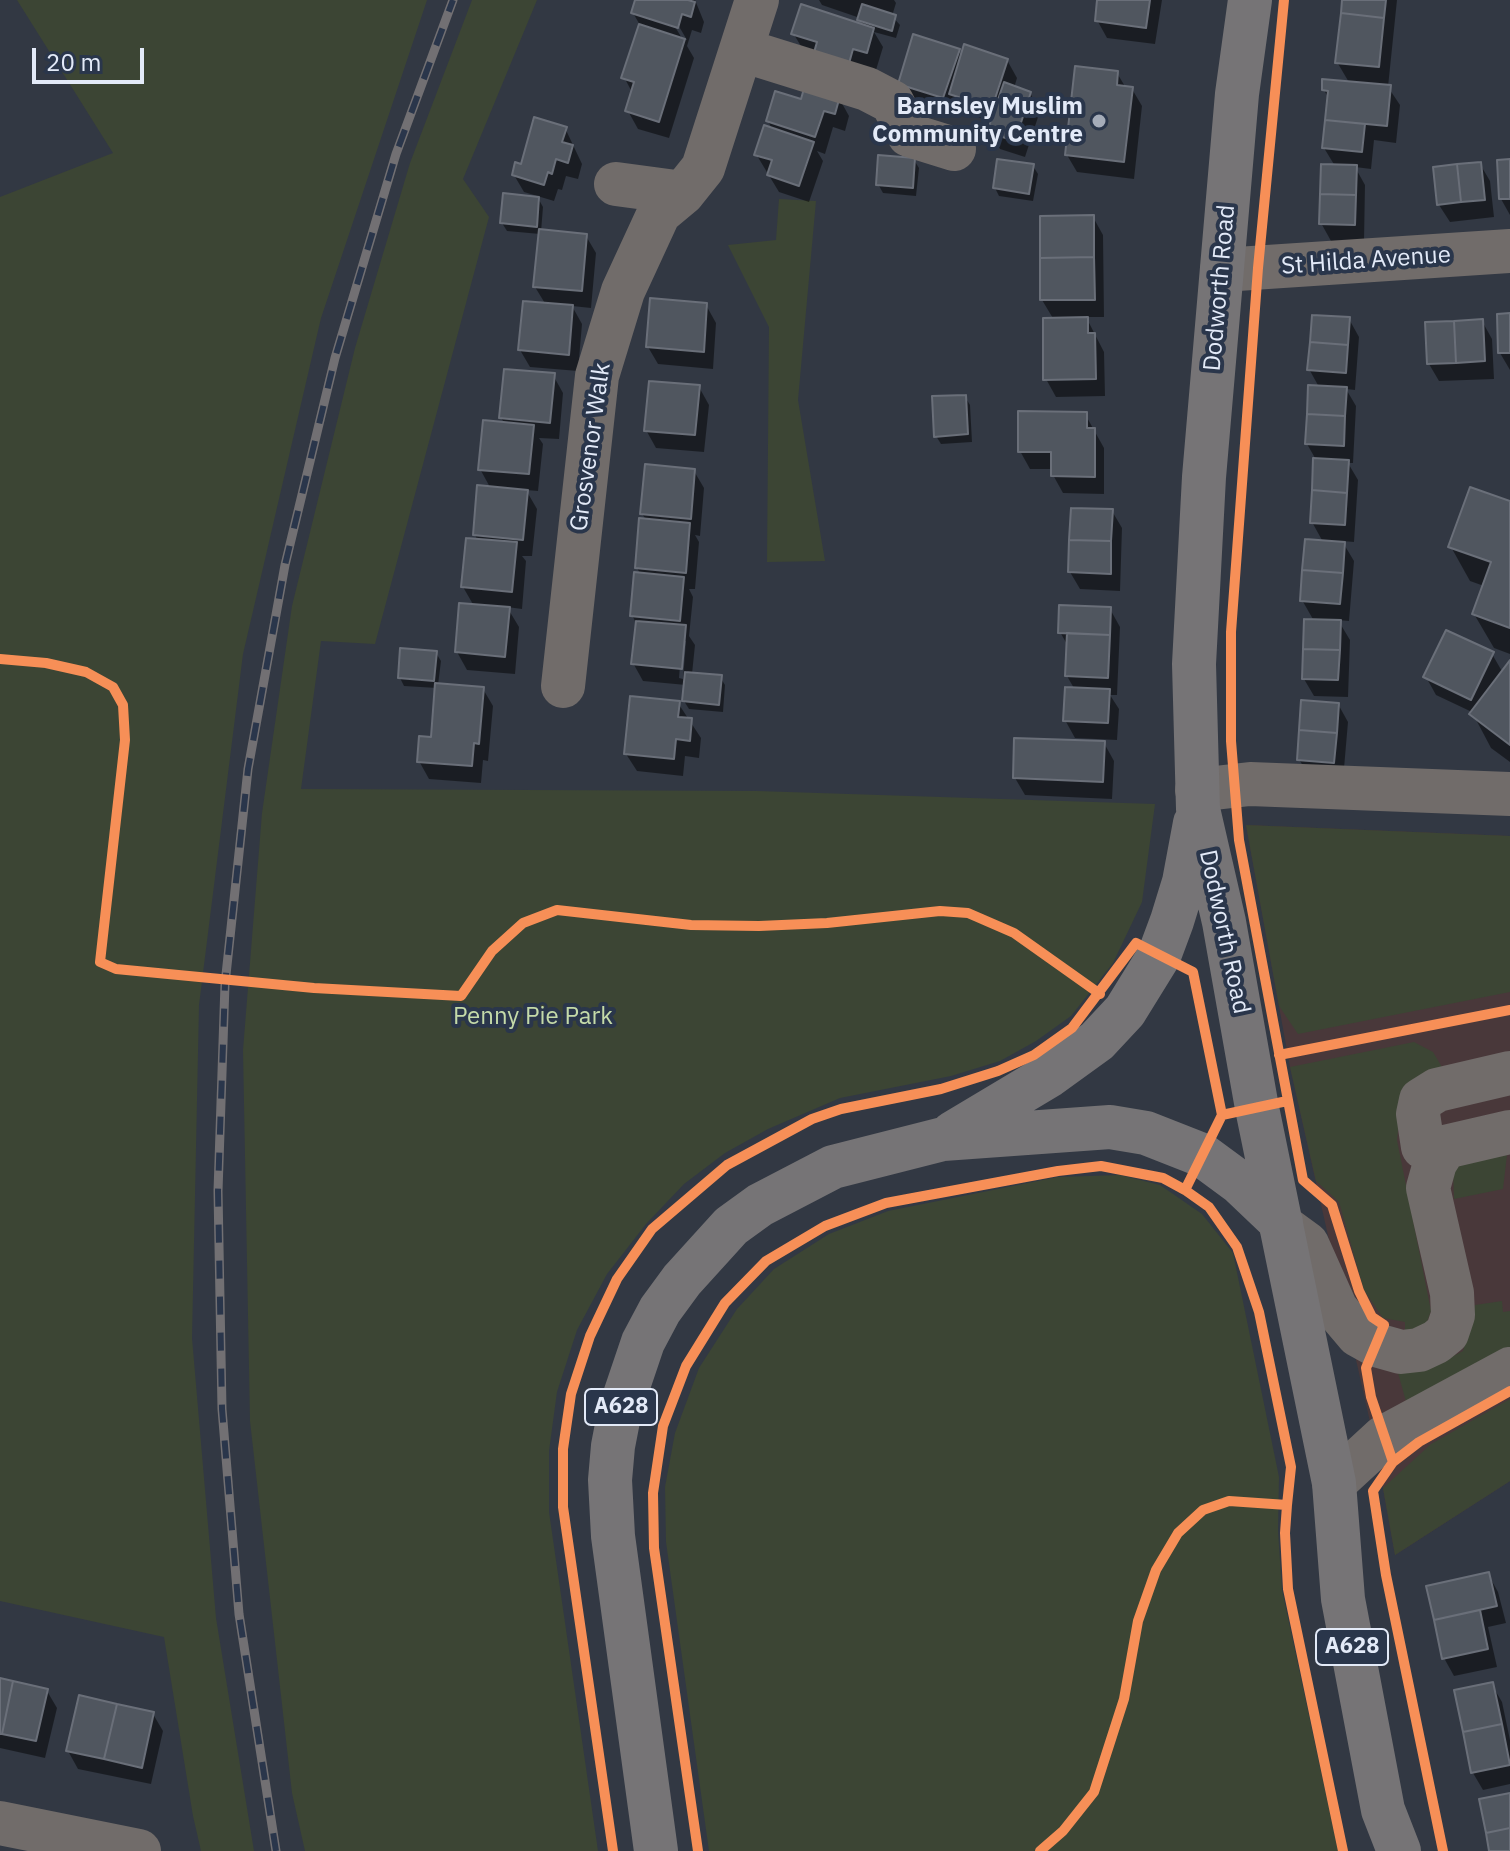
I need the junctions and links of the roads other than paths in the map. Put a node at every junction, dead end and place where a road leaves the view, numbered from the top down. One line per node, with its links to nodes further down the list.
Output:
1 (757, 0): 3 (street, Grosvenor Walk)
2 (1250, 0): 8 (highway, Dodworth Road / A628)
3 (742, 50): 4 (street); 6 (street, Grosvenor Walk)
4 (954, 149)
5 (616, 184): 6 (street)
6 (683, 193): 9 (street, Grosvenor Walk)
7 (1510, 251): 8 (street, St Hilda Avenue)
8 (1222, 270): 11 (highway, Dodworth Road / A628)
9 (563, 686)
10 (1510, 794): 11 (street)
11 (1198, 799): 15 (highway, A628); 17 (highway, Dodworth Road / A628)
12 (1510, 1073): 16 (street)
13 (1510, 1111): 16 (street)
14 (1510, 1132): 16 (street)
15 (943, 1139): 17 (highway, A628); 23 (highway, A628)
16 (1425, 1167): 17 (street)
17 (1281, 1224): 19 (highway, Dodworth Road / A628)
18 (1510, 1369): 19 (street)
19 (1334, 1483): 21 (highway, Dodworth Road / A628)
20 (0, 1823): 22 (street)
21 (1383, 1830): 24 (highway, Dodworth Road / A628)
22 (139, 1851)
23 (656, 1851)
24 (1399, 1851)

